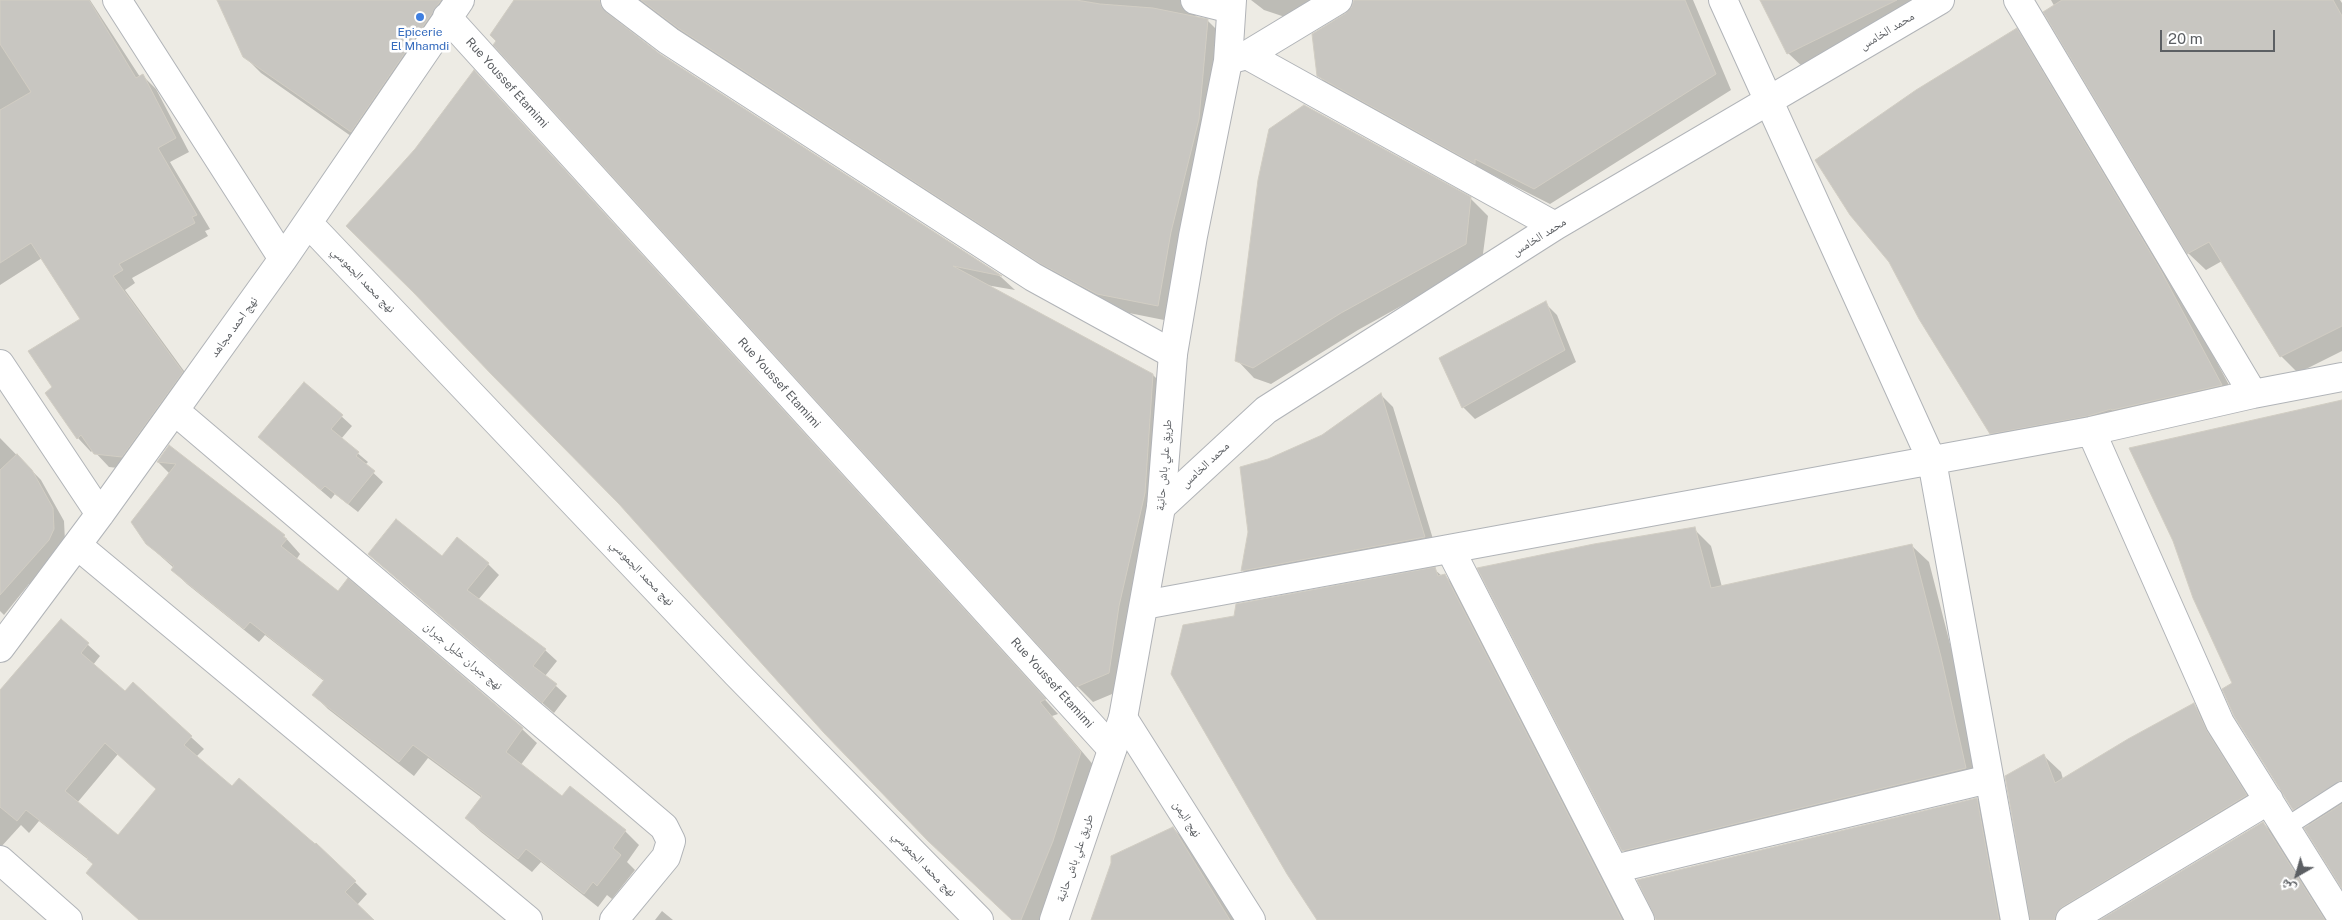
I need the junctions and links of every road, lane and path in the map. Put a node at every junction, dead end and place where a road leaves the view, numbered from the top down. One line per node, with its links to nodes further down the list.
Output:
1 (117, 0): 14 (street)
2 (616, 0): 15 (street)
3 (1195, 0): 8 (street)
4 (1338, 0): 10 (street)
5 (1723, 0): 11 (street)
6 (1940, 0): 11 (street, محمد الخامس)
7 (2018, 0): 18 (street)
8 (1231, 5): 10 (street, طريق علي باش حانبة)
9 (453, 8): 12 (street, نهج احمد مجاهد); 29 (street, Rue Youssef Etamimi)
10 (1238, 58): 13 (street); 15 (street, طريق علي باش حانبة)
11 (1768, 102): 13 (street, محمد الخامس); 21 (street)
12 (308, 223): 14 (street, نهج احمد مجاهد); 40 (street, نهج محمد الجموسي)
13 (1555, 226): 22 (street, محمد الخامس)
14 (283, 260): 19 (street, نهج احمد مجاهد)
15 (1173, 354): 22 (street, طريق علي باش حانبة)
16 (0, 364): 23 (street)
17 (2342, 377): 18 (street)
18 (2253, 394): 20 (street)
19 (175, 411): 23 (street, نهج احمد مجاهد); 39 (street, نهج جبران خليل جبران)
20 (2091, 431): 21 (street); 32 (street)
21 (1932, 462): 25 (street); 30 (street)
22 (1161, 507): 26 (street, طريق علي باش حانبة)
23 (100, 514): 24 (street, نهج احمد مجاهد)
24 (77, 545): 27 (street, نهج احمد مجاهد); 38 (street)
25 (1450, 549): 26 (street); 35 (street)
26 (1144, 605): 28 (street, طريق علي باش حانبة)
27 (0, 648)
28 (1123, 718): 29 (street, طريق علي باش حانبة); 42 (street, نهج اليمن)
29 (1112, 749): 41 (street, طريق علي باش حانبة)
30 (1989, 779): 35 (street); 44 (street)
31 (2342, 791): 33 (lane)
32 (2269, 800): 33 (street); 45 (street)
33 (2286, 827): 36 (street)
34 (0, 860): 37 (street)
35 (1614, 869): 43 (street)
36 (2342, 918)
37 (68, 920)
38 (528, 920)
39 (614, 920)
40 (979, 920)
41 (1054, 920)
42 (1251, 920)
43 (1640, 920)
44 (2016, 920)
45 (2070, 920)

